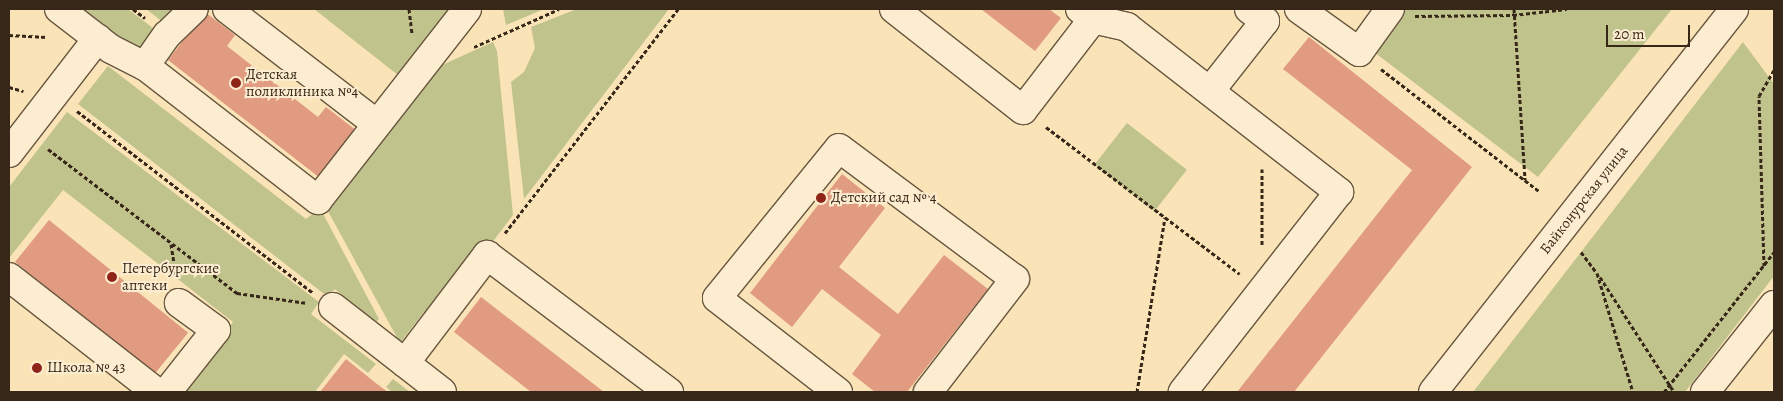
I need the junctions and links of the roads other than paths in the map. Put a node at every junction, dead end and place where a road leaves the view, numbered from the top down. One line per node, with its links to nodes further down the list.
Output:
1 (59, 9): 11 (street)
2 (194, 9): 12 (street)
3 (227, 9): 14 (street)
4 (467, 9): 14 (street)
5 (894, 9): 10 (street)
6 (1299, 9): 9 (street)
7 (1734, 9): 28 (street, Байконурская улица)
8 (1267, 13): 13 (street)
9 (1387, 13)
10 (1087, 14): 13 (street)
11 (98, 38): 12 (street); 15 (street)
12 (145, 66): 14 (street)
13 (1210, 91): 27 (street)
14 (377, 124)
15 (17, 142)
16 (9, 277): 21 (street)
17 (179, 303): 22 (street)
18 (1774, 305): 29 (street)
19 (333, 307): 20 (street)
20 (405, 363): 23 (street); 24 (street)
21 (156, 392)
22 (167, 392)
23 (442, 392)
24 (668, 392)
25 (838, 392): 26 (street)
26 (928, 392)
27 (1183, 392)
28 (1433, 392)
29 (1705, 392)

